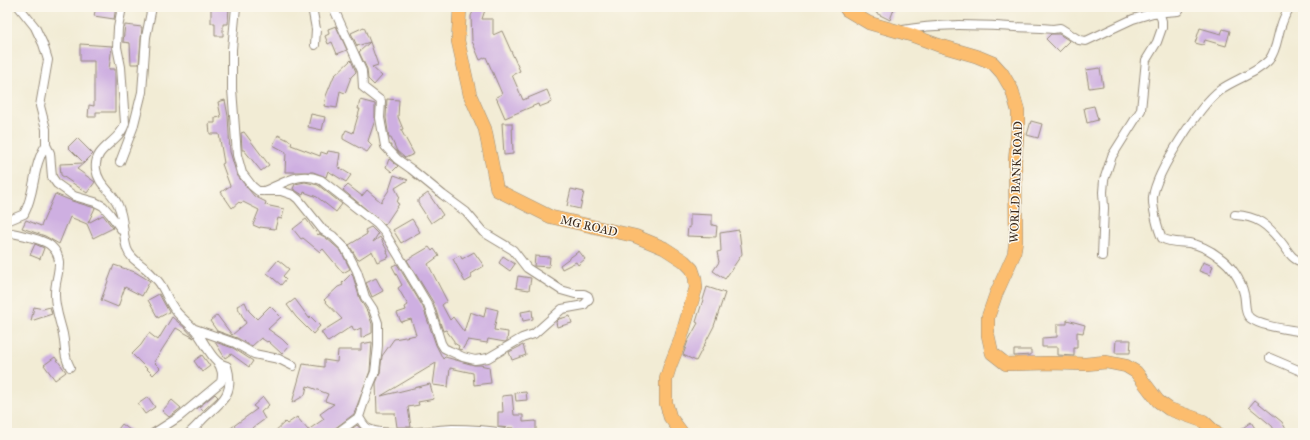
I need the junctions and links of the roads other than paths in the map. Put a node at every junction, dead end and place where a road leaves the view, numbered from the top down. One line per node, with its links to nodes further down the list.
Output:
1 (19, 7): 14 (street)
2 (122, 7): 20 (street)
3 (152, 7): 15 (street)
4 (236, 7): 16 (street)
5 (312, 7): 13 (street)
6 (333, 7): 16 (street)
7 (460, 7): 35 (main road, MG ROAD)
8 (845, 7): 12 (main road, WORLD BANK ROAD)
9 (1181, 7): 11 (street)
10 (1290, 7): 24 (street)
11 (1159, 10): 12 (street); 21 (street)
12 (896, 32): 36 (main road, WORLD BANK ROAD)
13 (315, 45)
14 (46, 145): 18 (street); 20 (street)
15 (120, 162)
16 (264, 191): 30 (street)
17 (1235, 215): 22 (street)
18 (7, 220)
19 (7, 232): 28 (street)
20 (124, 233): 23 (street)
21 (1102, 256)
22 (1303, 262)
23 (195, 329): 26 (street); 27 (street)
24 (1303, 332)
25 (1270, 358): 29 (street)
26 (217, 361): 31 (street); 32 (street)
27 (294, 366)
28 (70, 367)
29 (1303, 372)
30 (359, 417): 33 (street); 34 (street)
31 (154, 433)
32 (189, 433)
33 (337, 433)
34 (504, 433)
35 (682, 433)
36 (1216, 433)

